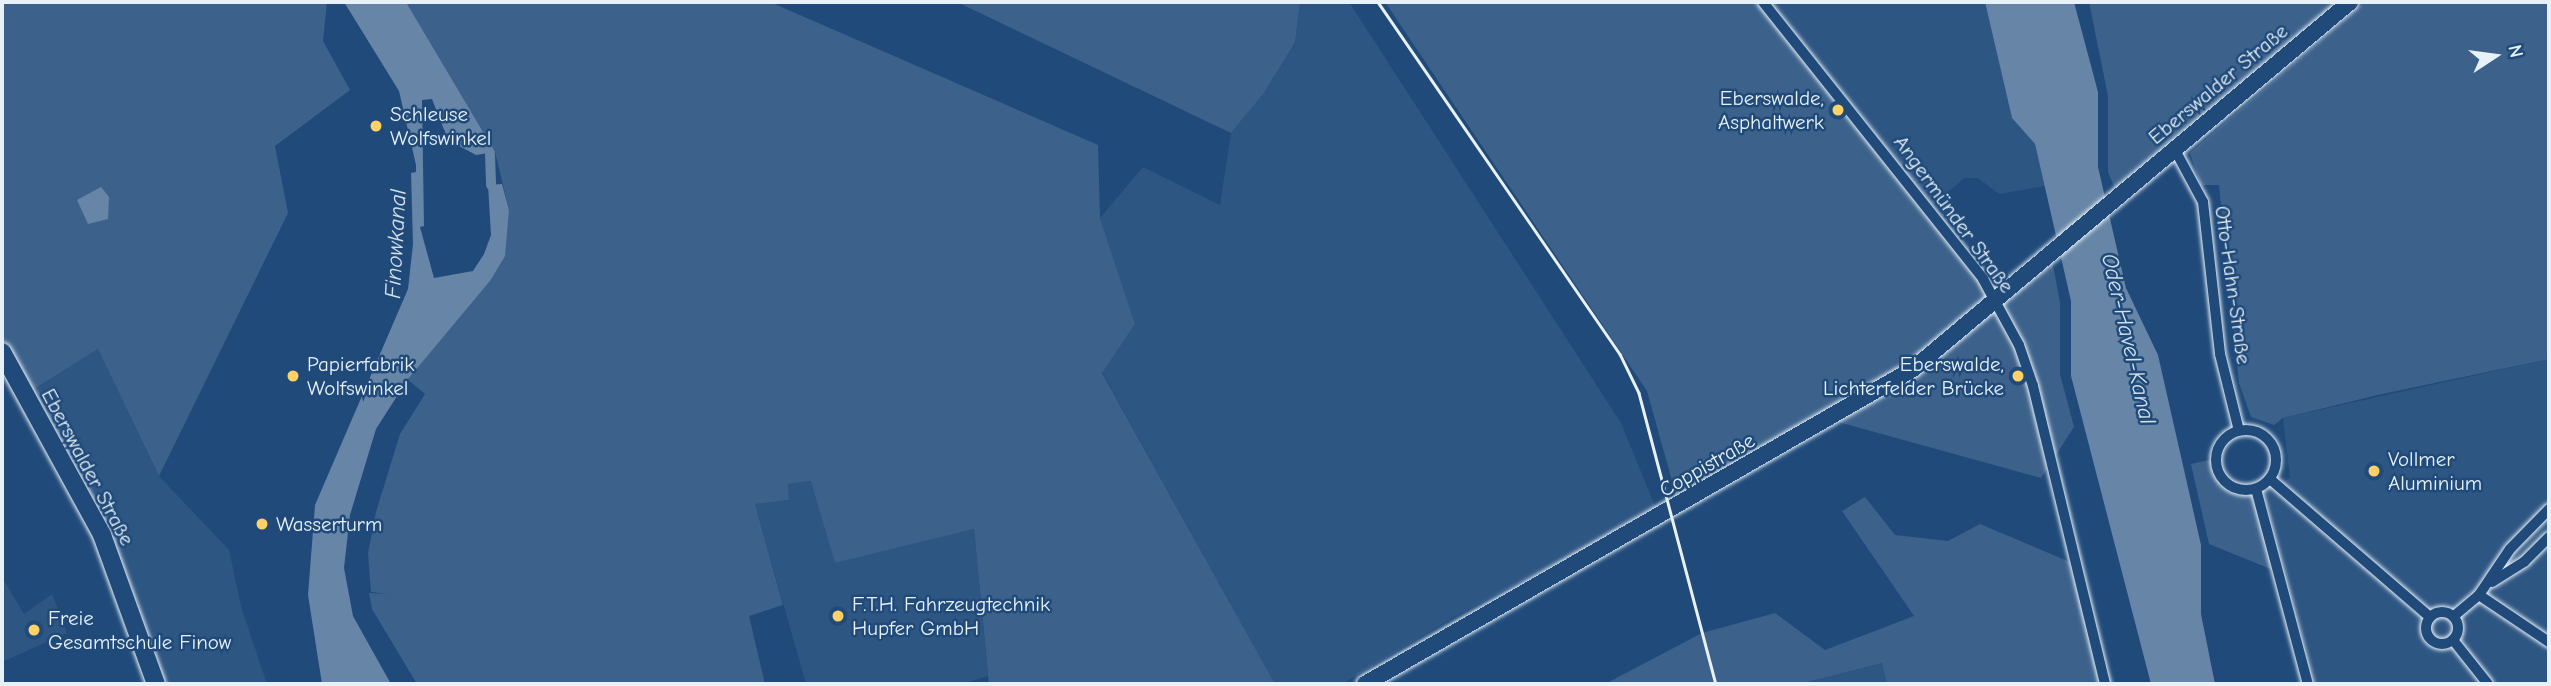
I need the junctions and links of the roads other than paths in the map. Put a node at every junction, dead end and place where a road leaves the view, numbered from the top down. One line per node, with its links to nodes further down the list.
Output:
1 (1763, 2): 5 (street, Angermünder Straße)
2 (2350, 2): 3 (main road, Eberswalder Straße)
3 (2175, 150): 4 (main road, Eberswalder Straße); 7 (street, Otto-Hahn-Straße)
4 (2051, 255): 5 (main road, Coppistraße)
5 (1996, 302): 19 (main road, Coppistraße); 20 (street, Angermünder Straße)
6 (2, 352): 18 (main road, Eberswalder Straße)
7 (2239, 431): 8 (street); 9 (street)
8 (2270, 479): 9 (street); 15 (street)
9 (2256, 489): 21 (street)
10 (2549, 509): 12 (street)
11 (2549, 537): 12 (street)
12 (2489, 584): 13 (street)
13 (2479, 595): 14 (street); 17 (street)
14 (2454, 616): 15 (street); 16 (street)
15 (2430, 617): 16 (street)
16 (2453, 640): 22 (street)
17 (2549, 642)
18 (156, 684)
19 (1365, 684)
20 (2105, 684)
21 (2308, 684)
22 (2488, 684)

